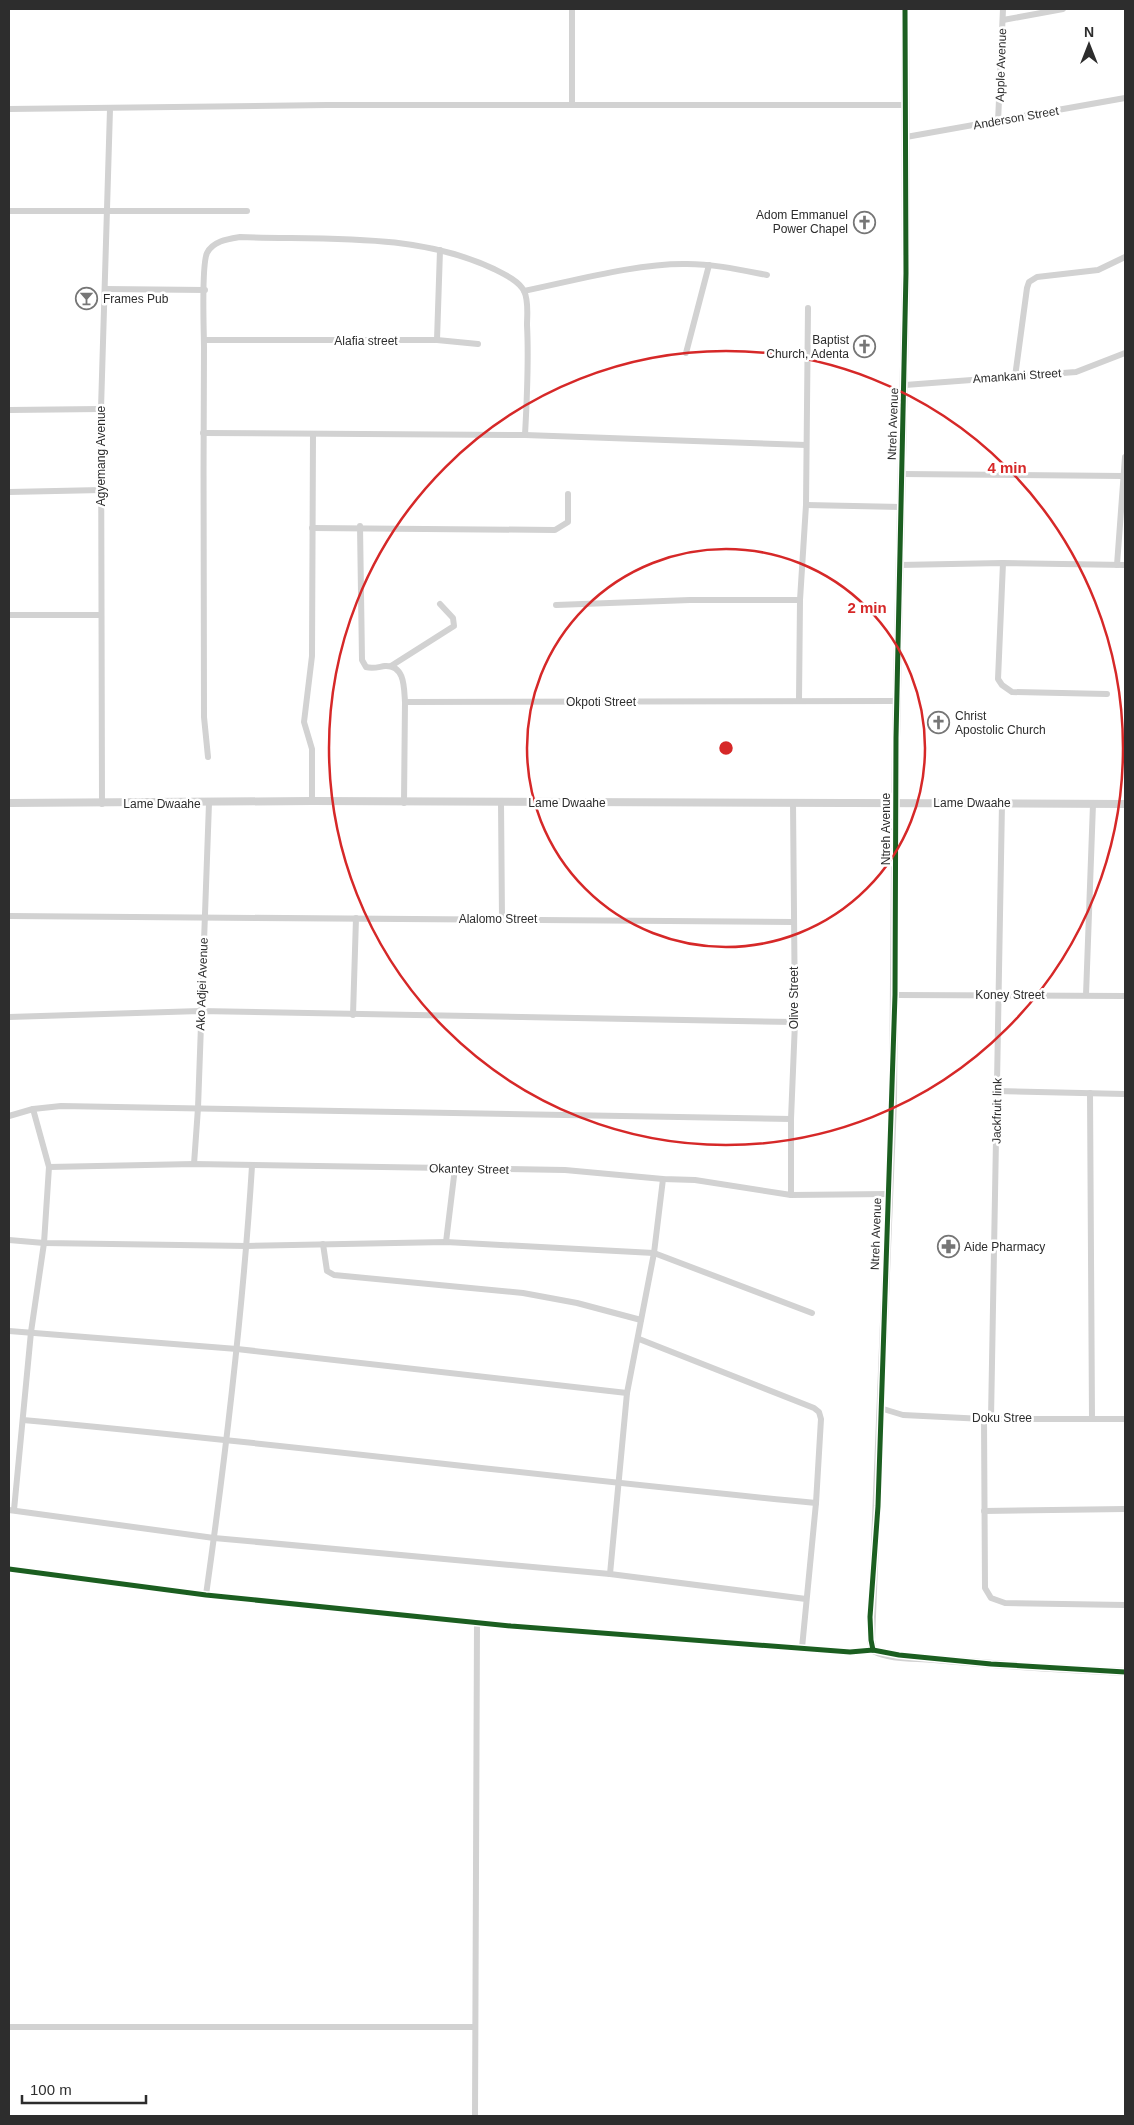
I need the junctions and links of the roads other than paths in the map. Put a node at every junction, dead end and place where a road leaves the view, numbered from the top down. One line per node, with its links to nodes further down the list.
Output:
1 (572, 9): 7 (street)
2 (905, 9): 8 (street, Ntreh Avenue)
3 (1003, 9): 5 (street, Apple Avenue)
4 (1064, 9): 5 (street)
5 (1003, 20): 11 (street, Apple Avenue)
6 (1125, 98): 11 (street, Anderson Street)
7 (572, 104): 8 (street); 10 (street)
8 (905, 105): 12 (street, Ntreh Avenue)
9 (9, 109): 10 (street)
10 (110, 109): 14 (street, Agyemang Avenue)
11 (998, 122): 12 (street, Anderson Street)
12 (906, 137): 30 (street, Ntreh Avenue)
13 (9, 211): 14 (street)
14 (106, 211): 15 (street); 20 (street, Agyemang Avenue)
15 (247, 211)
16 (440, 250): 21 (street); 22 (street); 25 (street)
17 (1125, 257): 29 (street)
18 (709, 265): 19 (street); 22 (street); 28 (street)
19 (767, 275)
20 (105, 289): 21 (street); 31 (street, Agyemang Avenue)
21 (205, 290): 24 (street)
22 (524, 291): 35 (street)
23 (808, 308): 36 (street)
24 (204, 340): 25 (street, Alafia street); 33 (street)
25 (437, 340): 26 (street, Alafia street)
26 (478, 344)
27 (1125, 352): 29 (street, Amankani Street)
28 (686, 353)
29 (1015, 376): 30 (street, Amankani Street)
30 (905, 385): 38 (street, Ntreh Avenue)
31 (101, 409): 32 (street); 40 (street, Agyemang Avenue)
32 (9, 410)
33 (203, 433): 34 (street); 61 (street)
34 (313, 434): 35 (street); 46 (street)
35 (525, 436): 36 (street)
36 (806, 444): 43 (street)
37 (1125, 457): 39 (street)
38 (902, 474): 39 (street); 44 (street, Ntreh Avenue)
39 (1123, 476): 49 (street)
40 (102, 490): 41 (street); 55 (street, Agyemang Avenue)
41 (9, 492)
42 (568, 494): 45 (street)
43 (806, 505): 44 (street); 51 (street)
44 (901, 507): 48 (street, Ntreh Avenue)
45 (360, 526): 46 (street); 56 (street)
46 (312, 528): 62 (street)
47 (1003, 563): 48 (street); 49 (street); 57 (street)
48 (900, 565): 59 (street, Ntreh Avenue)
49 (1118, 565): 50 (street)
50 (1125, 565)
51 (800, 600): 53 (street); 58 (street)
52 (440, 604): 56 (street)
53 (556, 605)
54 (9, 614): 55 (street)
55 (100, 615): 70 (street, Agyemang Avenue)
56 (391, 666): 60 (street)
57 (1107, 694)
58 (799, 700): 59 (street, Okpoti Street); 60 (street, Okpoti Street)
59 (896, 701): 68 (street, Ntreh Avenue)
60 (405, 702): 66 (street)
61 (208, 757)
62 (312, 802): 65 (street, Lame Dwaahe); 66 (street, Lame Dwaahe)
63 (793, 802): 67 (street, Lame Dwaahe); 68 (street, Lame Dwaahe); 77 (street, Olive Street)
64 (9, 803): 70 (street, Lame Dwaahe)
65 (209, 803): 70 (street, Lame Dwaahe); 74 (street, Ako Adjei Avenue)
66 (404, 803): 67 (street, Lame Dwaahe)
67 (501, 803): 76 (street)
68 (896, 803): 69 (street, Lame Dwaahe); 78 (street, Ntreh Avenue)
69 (1002, 803): 71 (street, Lame Dwaahe); 80 (street, Jackfruit link)
70 (102, 804)
71 (1093, 804): 72 (street, Lame Dwaahe); 79 (street)
72 (1125, 804)
73 (9, 916): 74 (street, Alalomo Street)
74 (204, 916): 75 (street, Alalomo Street); 82 (street, Ako Adjei Avenue)
75 (356, 918): 76 (street, Alalomo Street); 83 (street)
76 (502, 919): 77 (street, Alalomo Street)
77 (793, 922): 85 (street, Olive Street)
78 (895, 995): 80 (street, Koney Street); 98 (street, Ntreh Avenue)
79 (1086, 995): 80 (street, Koney Street); 81 (street, Koney Street)
80 (999, 996): 86 (street, Jackfruit link)
81 (1125, 996)
82 (200, 1011): 83 (street); 84 (street); 89 (street, Ako Adjei Avenue)
83 (354, 1015): 85 (street)
84 (9, 1018)
85 (794, 1022): 92 (street, Olive Street)
86 (997, 1091): 87 (street); 115 (street, Jackfruit link)
87 (1090, 1093): 88 (street); 114 (street)
88 (1125, 1094)
89 (198, 1108): 90 (street); 92 (street); 93 (street, Ako Adjei Avenue)
90 (33, 1110): 91 (street); 95 (street)
91 (9, 1116)
92 (791, 1119): 99 (street, Olive Street)
93 (194, 1164): 94 (street, Okantey Street); 95 (street, Okantey Street)
94 (252, 1166): 96 (street, Okantey Street); 104 (street)
95 (49, 1167): 102 (street)
96 (455, 1168): 97 (street, Okantey Street); 101 (street)
97 (663, 1179): 99 (street, Okantey Street); 105 (street)
98 (888, 1194): 99 (street, Okantey Street); 113 (street, Ntreh Avenue)
99 (791, 1195)
100 (9, 1240): 102 (street)
101 (446, 1242): 103 (street); 105 (street)
102 (44, 1243): 104 (street); 109 (street)
103 (323, 1244): 104 (street); 107 (street)
104 (247, 1246): 111 (street)
105 (654, 1253): 106 (street); 107 (street)
106 (812, 1313)
107 (642, 1320): 110 (street)
108 (9, 1331): 109 (street)
109 (31, 1332): 111 (street); 117 (street)
110 (639, 1339): 112 (street); 120 (street)
111 (237, 1349): 112 (street); 118 (street)
112 (627, 1393): 119 (street)
113 (880, 1408): 115 (street, Doku Stree); 132 (street, Ntreh Avenue)
114 (1092, 1418): 115 (street, Doku Stree); 116 (street, Doku Stree)
115 (987, 1419): 123 (street, Jackfruit link)
116 (1125, 1419)
117 (23, 1420): 118 (street); 122 (street)
118 (227, 1439): 119 (street); 124 (street)
119 (619, 1484): 120 (street); 126 (street)
120 (816, 1503): 128 (street)
121 (1125, 1509): 123 (street)
122 (11, 1510): 124 (street)
123 (984, 1511): 129 (street, Jackfruit link)
124 (214, 1538): 126 (street); 127 (street)
125 (9, 1569): 127 (street)
126 (610, 1574): 128 (street)
127 (206, 1595): 130 (street)
128 (806, 1599): 131 (street)
129 (1125, 1605)
130 (477, 1622): 131 (street); 135 (street)
131 (802, 1648): 132 (street)
132 (874, 1650): 133 (street)
133 (1125, 1672)
134 (9, 2027): 135 (street)
135 (475, 2027): 136 (street)
136 (475, 2116)

